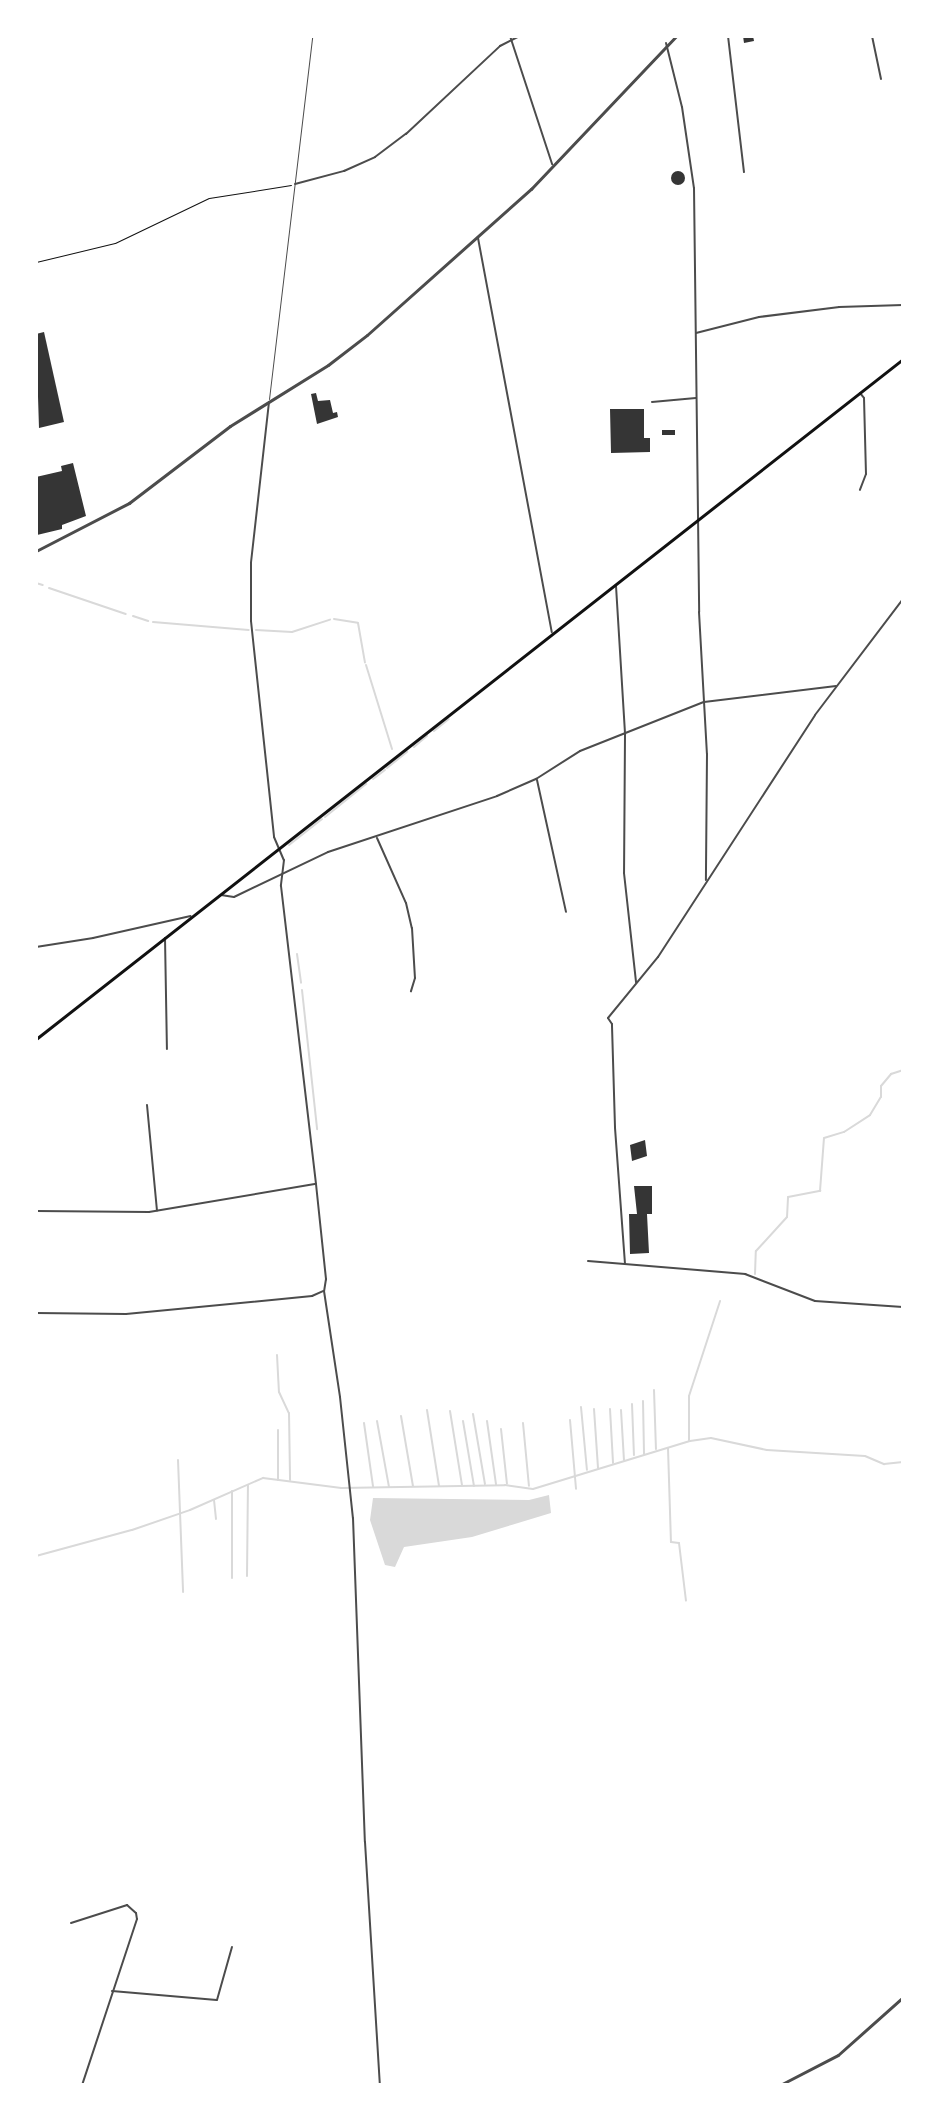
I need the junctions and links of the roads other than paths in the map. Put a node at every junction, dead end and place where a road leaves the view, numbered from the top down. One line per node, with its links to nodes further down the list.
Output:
1 (312, 36): 11 (lane)
2 (520, 36): 6 (street)
3 (676, 36): 7 (street)
4 (728, 36): 10 (street)
5 (872, 36): 8 (street)
6 (511, 38): 9 (street); 11 (street)
7 (666, 43): 9 (street); 14 (street)
8 (881, 79)
9 (553, 165): 12 (street)
10 (744, 172)
11 (295, 184): 18 (lane)
12 (478, 236): 18 (street); 25 (street)
13 (903, 305): 14 (street)
14 (696, 333): 17 (street)
15 (903, 359): 16 (main road)
16 (860, 393): 20 (street); 21 (main road)
17 (698, 398): 19 (street); 21 (street)
18 (269, 401): 22 (street); 31 (street)
19 (652, 402)
20 (860, 490)
21 (701, 519): 23 (main road); 27 (street)
22 (36, 551)
23 (616, 584): 25 (main road); 28 (street)
24 (903, 599): 26 (street)
25 (553, 633): 31 (main road)
26 (836, 686): 27 (street); 33 (street)
27 (704, 702): 28 (street); 33 (street)
28 (625, 735): 29 (street); 39 (street)
29 (536, 779): 30 (street); 35 (street)
30 (377, 836): 32 (street); 40 (street)
31 (279, 848): 32 (street); 34 (main road)
32 (281, 874): 34 (street); 44 (street)
33 (706, 880): 39 (street)
34 (220, 894): 36 (main road)
35 (566, 912)
36 (191, 916): 37 (main road); 38 (street)
37 (165, 937): 41 (main road); 42 (street)
38 (36, 947)
39 (636, 983): 48 (street)
40 (411, 991)
41 (36, 1039)
42 (167, 1049)
43 (147, 1105): 46 (street)
44 (316, 1184): 46 (street); 49 (street)
45 (36, 1211): 46 (street)
46 (157, 1211)
47 (588, 1261): 48 (street)
48 (625, 1264): 50 (street)
49 (324, 1291): 51 (street); 57 (street)
50 (903, 1307)
51 (36, 1313)
52 (71, 1923): 54 (street)
53 (232, 1947): 54 (street)
54 (112, 1991): 56 (street)
55 (903, 1997): 60 (street)
56 (82, 2085)
57 (380, 2085)
58 (627, 2085): 59 (street)
59 (638, 2085)
60 (780, 2085)

